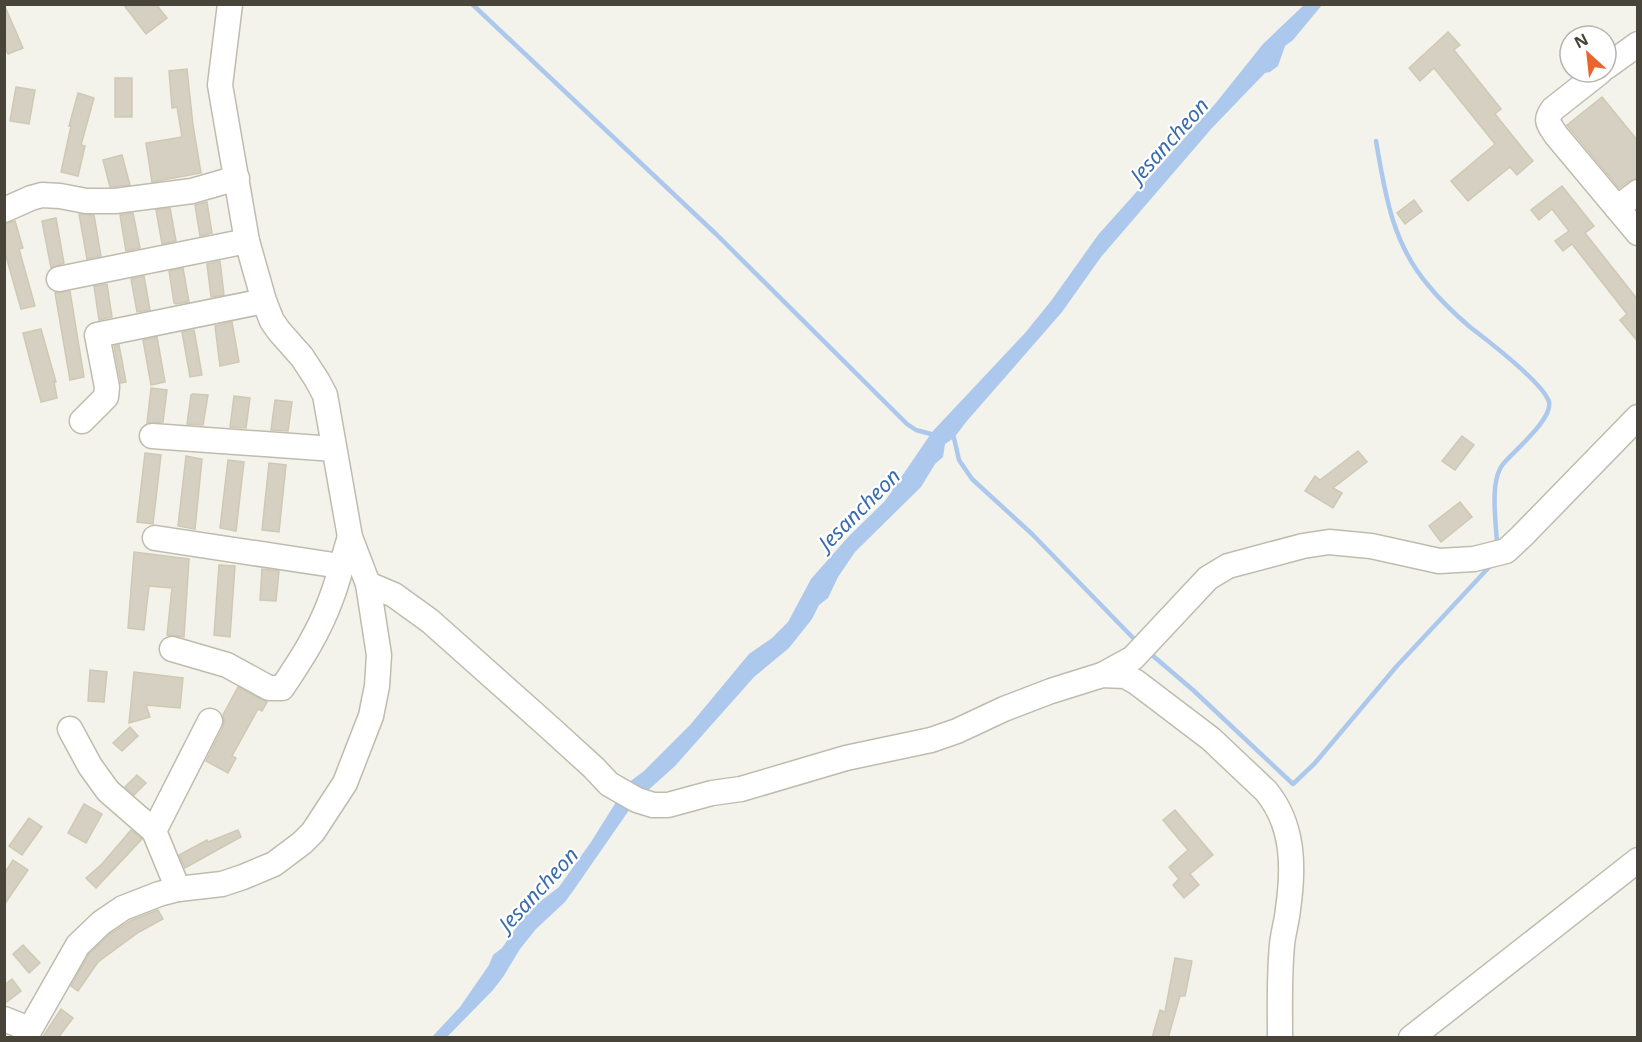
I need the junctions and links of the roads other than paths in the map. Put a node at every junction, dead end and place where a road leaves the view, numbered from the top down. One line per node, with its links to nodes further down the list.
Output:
1 (230, 4): 5 (street)
2 (1638, 44): 3 (street)
3 (1618, 58)
4 (1585, 84): 7 (street)
5 (237, 178): 8 (street); 10 (street)
6 (1638, 192): 7 (street)
7 (1617, 208): 9 (street)
8 (4, 210)
9 (1638, 233)
10 (247, 241): 11 (street); 12 (street)
11 (59, 279)
12 (264, 301): 14 (street); 16 (street)
13 (1638, 417): 22 (street)
14 (82, 421)
15 (152, 436): 16 (street)
16 (334, 449): 17 (street)
17 (350, 537): 19 (street); 20 (street)
18 (155, 538): 19 (street)
19 (340, 566): 21 (street)
20 (368, 584): 22 (street); 27 (street)
21 (172, 649)
22 (1102, 675): 30 (street)
23 (210, 721): 25 (street)
24 (70, 729): 25 (street)
25 (154, 831): 27 (street)
26 (1638, 860): 31 (street)
27 (178, 889): 29 (street)
28 (4, 1019): 29 (street)
29 (27, 1033)
30 (1280, 1038)
31 (1412, 1038)

